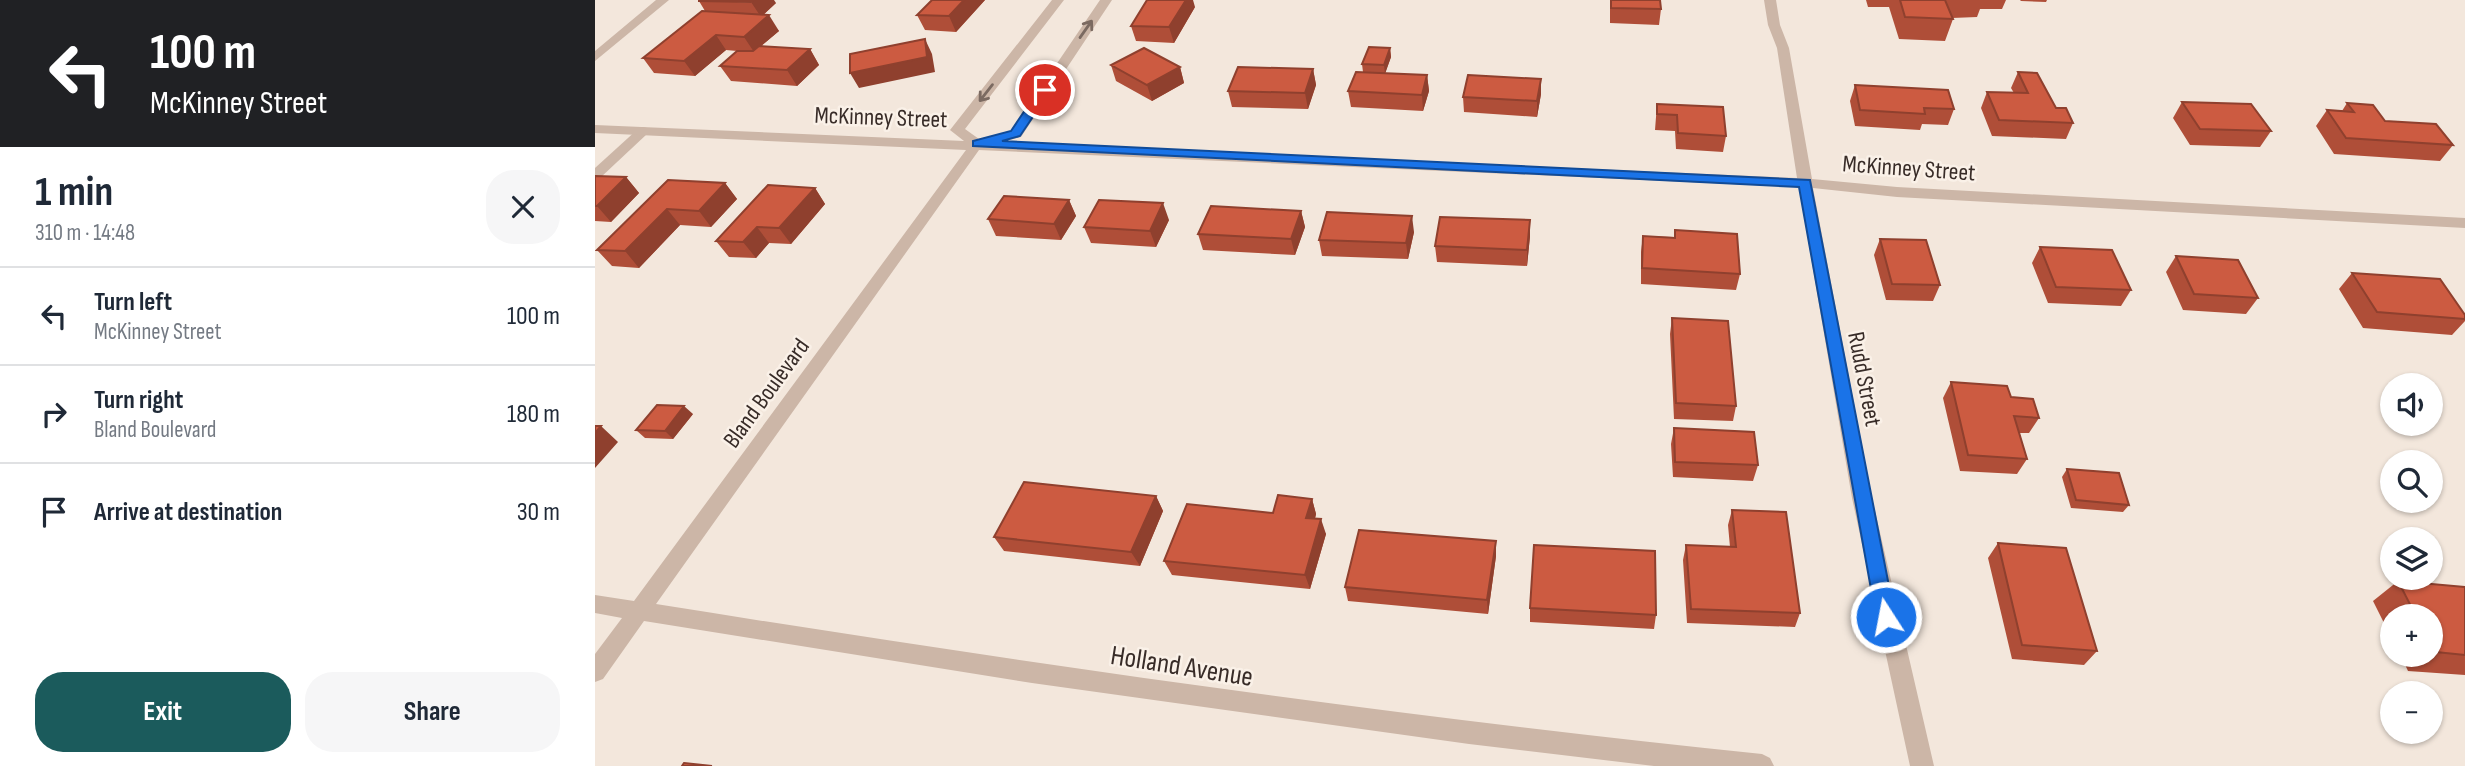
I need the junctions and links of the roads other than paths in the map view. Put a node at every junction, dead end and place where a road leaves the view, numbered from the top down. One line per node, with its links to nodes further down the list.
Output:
1 (663, 0): 5 (street)
2 (1058, 0): 8 (street, one-way to 8)
3 (1106, 0): 8 (street, one-way to 3)
4 (1769, 0): 10 (street, Rudd Street)
5 (595, 57)
6 (595, 129): 7 (street, McKinney Street)
7 (643, 131): 8 (street, McKinney Street); 9 (lane)
8 (977, 144): 10 (street, McKinney Street); 13 (street, Bland Boulevard)
9 (595, 175)
10 (1805, 183): 11 (street, McKinney Street); 16 (street, Rudd Street)
11 (2465, 223)
12 (595, 604): 13 (street, Holland Avenue)
13 (638, 611): 14 (street, Bland Boulevard); 15 (street, Holland Avenue)
14 (595, 672)
15 (1762, 766)
16 (1922, 766)

